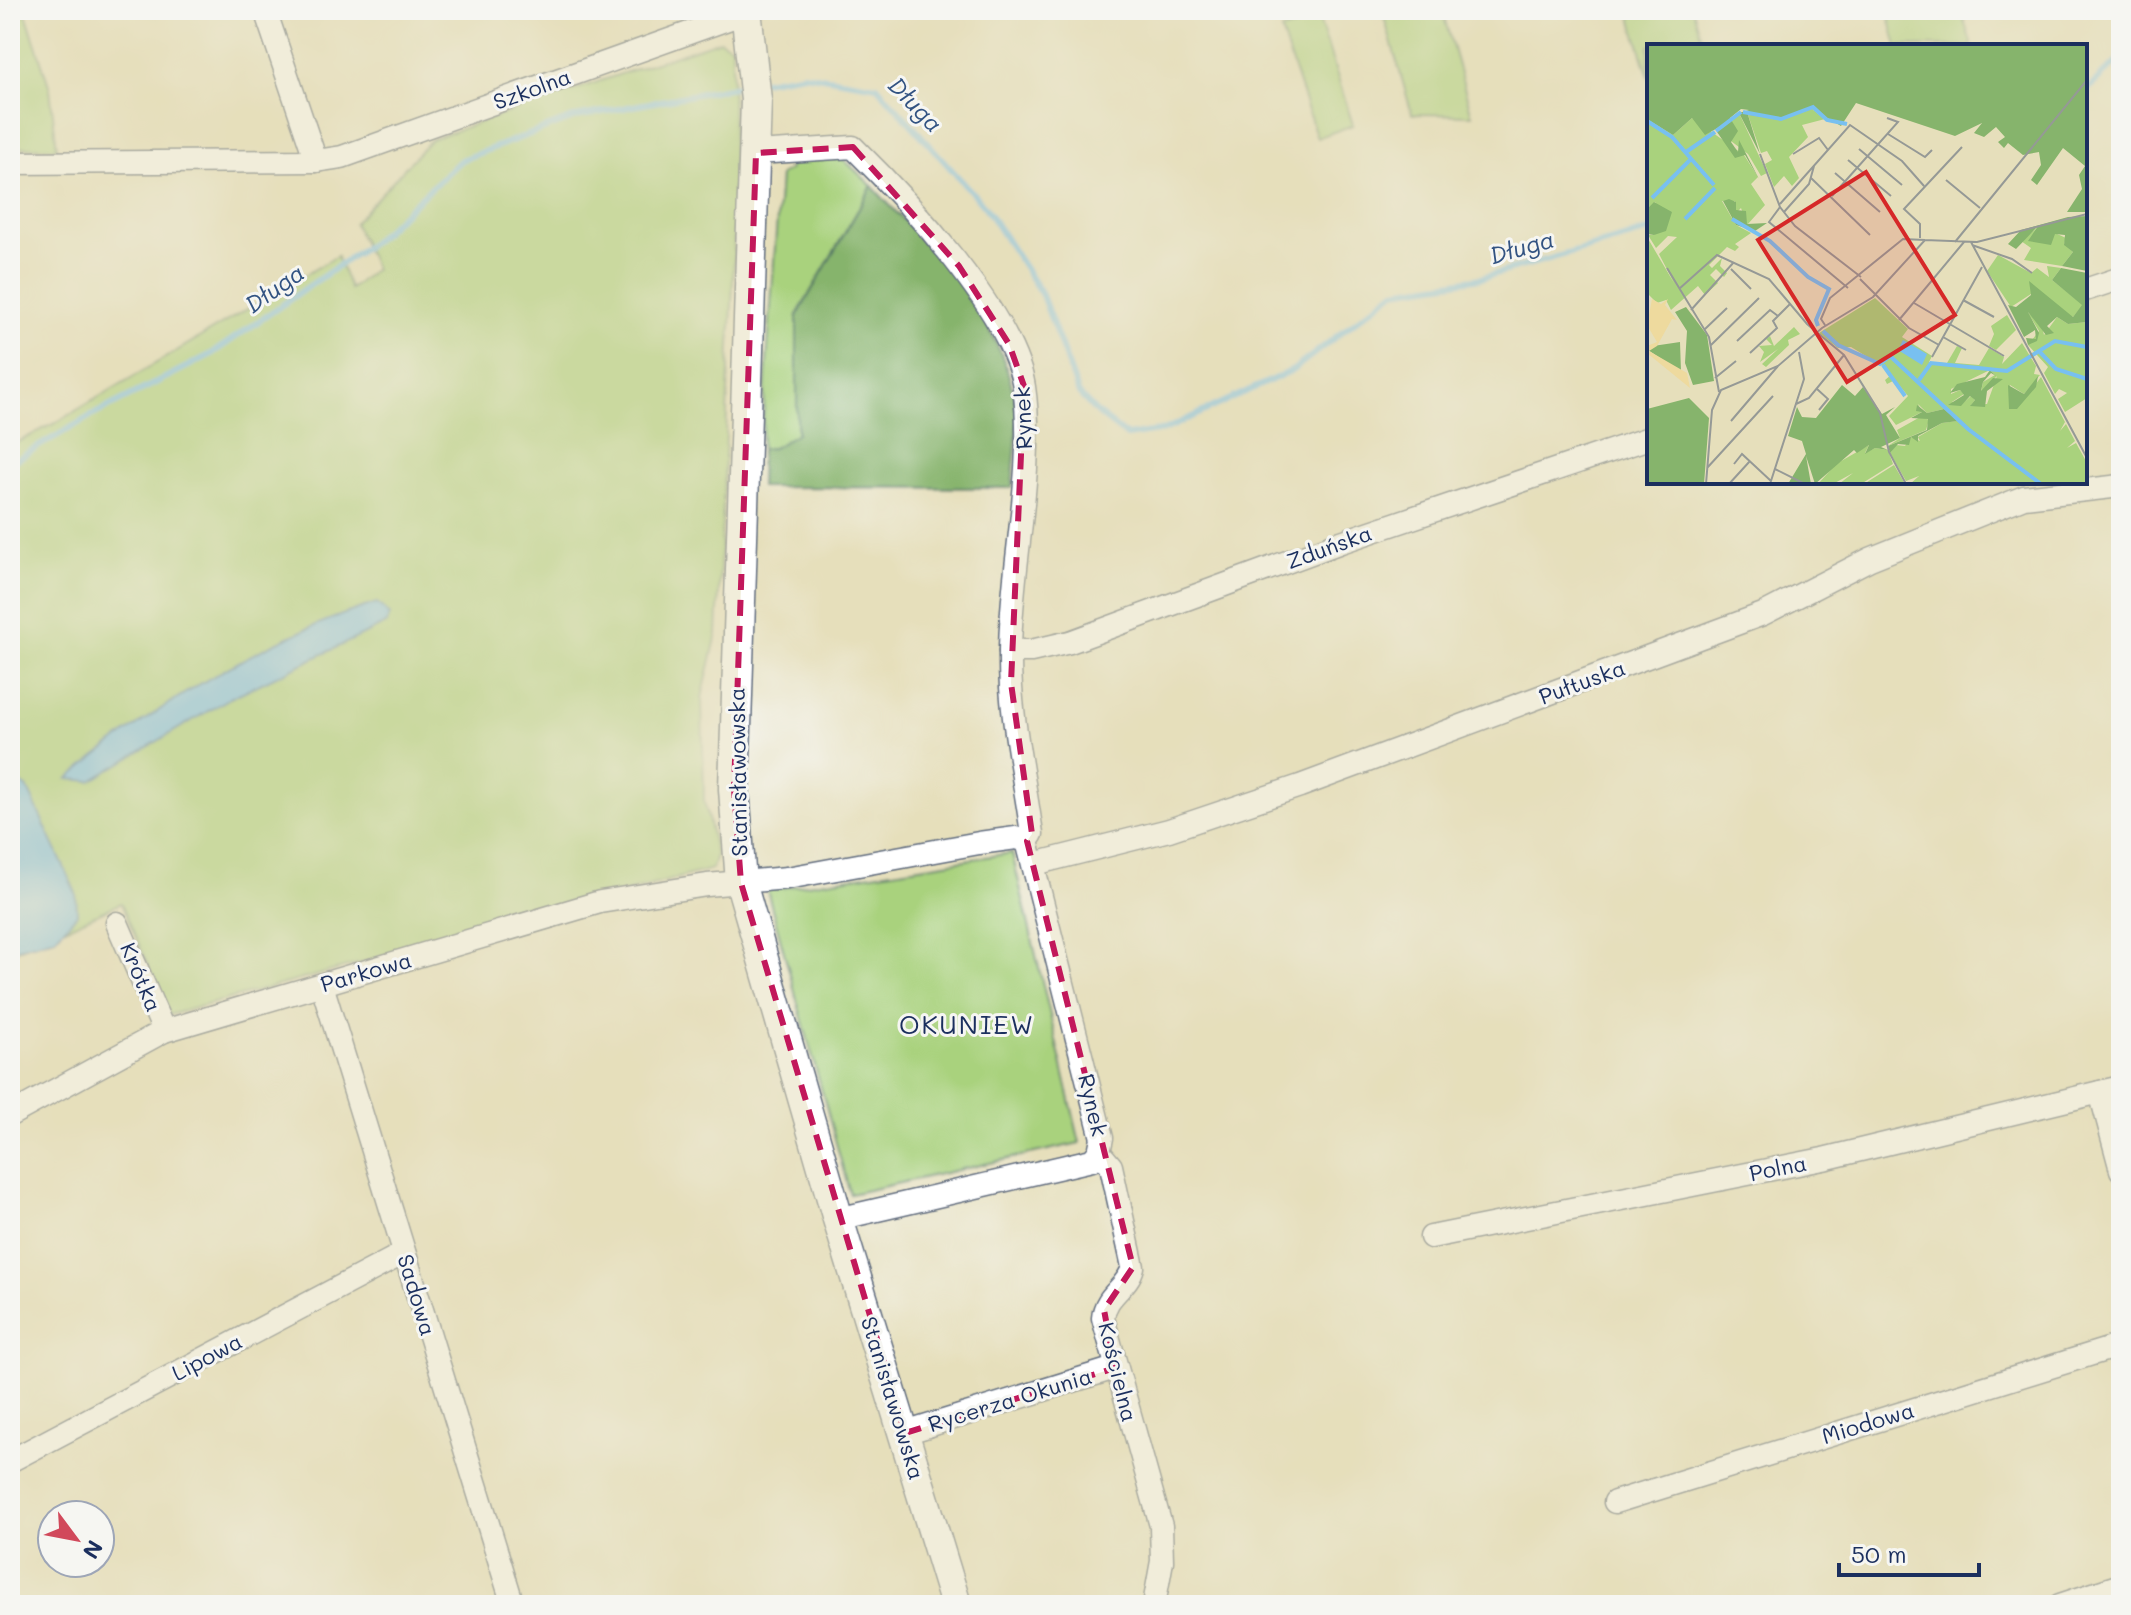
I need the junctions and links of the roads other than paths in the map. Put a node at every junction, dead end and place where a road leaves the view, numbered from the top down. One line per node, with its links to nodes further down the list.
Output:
1 (265, 10): 4 (street)
2 (749, 11): 3 (main road, Stanisławowska); 4 (street, Szkolna)
3 (756, 153): 10 (street, Rynek); 13 (main road, Stanisławowska)
4 (316, 161): 5 (street, Szkolna)
5 (10, 163)
6 (2121, 278): 7 (street)
7 (2087, 289)
8 (1647, 439): 10 (street, Zduńska)
9 (2121, 486): 12 (street, Pułtuska)
10 (1010, 651): 11 (street, Rynek)
11 (1027, 841): 12 (street, Rynek); 13 (street)
12 (1034, 864): 19 (street, Rynek)
13 (741, 883): 15 (street, Parkowa); 21 (main road, Stanisławowska)
14 (117, 923): 16 (street, Krótka)
15 (322, 985): 16 (street, Parkowa); 23 (street, Sadowa)
16 (164, 1031): 18 (street, Parkowa)
17 (2110, 1090): 20 (street); 22 (street, Polna)
18 (10, 1115)
19 (1099, 1152): 21 (street, Rynek); 25 (street, Kościelna)
20 (2121, 1170)
21 (838, 1219): 26 (main road, Stanisławowska)
22 (1431, 1237)
23 (404, 1253): 27 (street, Lipowa); 30 (street, Sadowa)
24 (2121, 1345): 28 (street, Miodowa)
25 (1115, 1368): 26 (street, Rycerza Okunia); 32 (street, Kościelna)
26 (905, 1433): 31 (main road, Stanisławowska)
27 (10, 1461)
28 (1615, 1502)
29 (2121, 1585): 33 (street)
30 (513, 1605)
31 (956, 1605)
32 (1154, 1605)
33 (2060, 1605)

